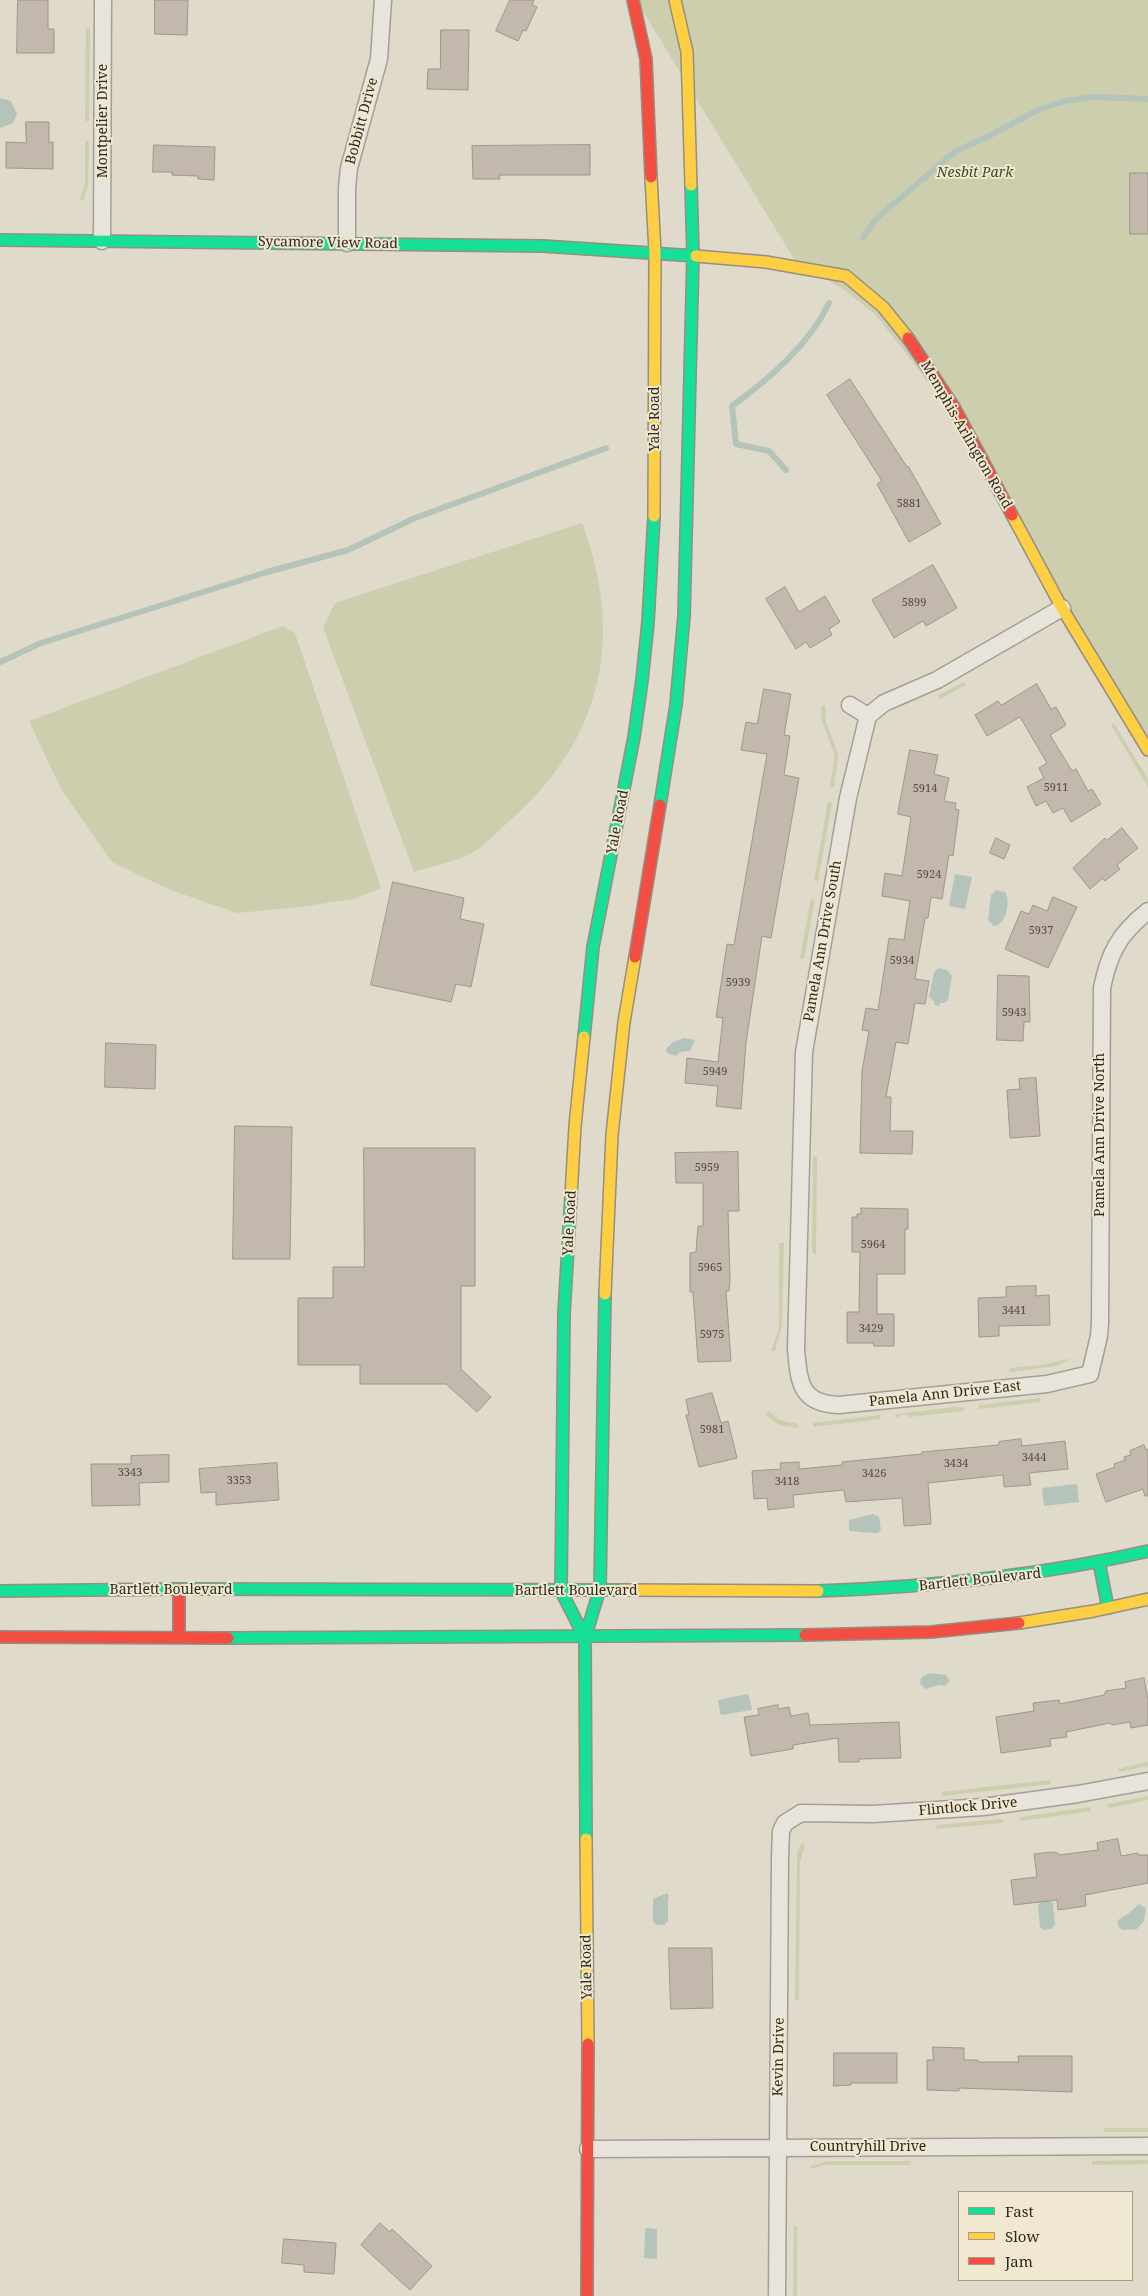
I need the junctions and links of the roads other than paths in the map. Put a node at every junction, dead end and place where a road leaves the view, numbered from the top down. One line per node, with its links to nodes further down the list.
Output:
1 (103, 0): 6 (street, Montpelier Drive)
2 (382, 0): 7 (street, Bobbitt Drive)
3 (633, 0): 8 (main road, Yale Road)
4 (675, 0): 9 (main road, Yale Road)
5 (0, 240): 6 (main road, Sycamore View Road)
6 (102, 241): 7 (main road, Sycamore View Road)
7 (347, 243): 8 (main road, Sycamore View Road)
8 (655, 252): 9 (main road, Memphis-Arlington Road); 22 (main road, Yale Road)
9 (693, 255): 10 (main road, Memphis-Arlington Road); 19 (main road, Yale Road)
10 (1062, 608): 12 (street); 13 (main road, Memphis-Arlington Road)
11 (850, 705): 12 (street)
12 (868, 716): 16 (street, Pamela Ann Drive South)
13 (1148, 750)
14 (1148, 911): 15 (street, Pamela Ann Drive North)
15 (1090, 1374): 16 (street, Pamela Ann Drive East)
16 (804, 1391)
17 (1148, 1551): 18 (main road, Bartlett Boulevard)
18 (1098, 1562): 19 (main road, Bartlett Boulevard); 24 (main road)
19 (600, 1588): 22 (main road, Bartlett Boulevard); 27 (main road, Yale Road)
20 (179, 1589): 21 (main road, Bartlett Boulevard); 22 (main road, Bartlett Boulevard); 26 (main road)
21 (0, 1591)
22 (561, 1591): 27 (main road, Yale Road)
23 (1148, 1599): 24 (main road)
24 (1108, 1608): 27 (main road)
25 (0, 1637): 26 (main road)
26 (179, 1638): 27 (main road)
27 (585, 1638): 32 (main road, Yale Road)
28 (1148, 1781): 29 (street, Flintlock Drive)
29 (788, 1820): 31 (street, Kevin Drive)
30 (1148, 2146): 31 (street, Countryhill Drive)
31 (778, 2148): 32 (street, Countryhill Drive); 34 (street, Kevin Drive)
32 (588, 2149): 33 (main road, Yale Road)
33 (587, 2296)
34 (777, 2296)

